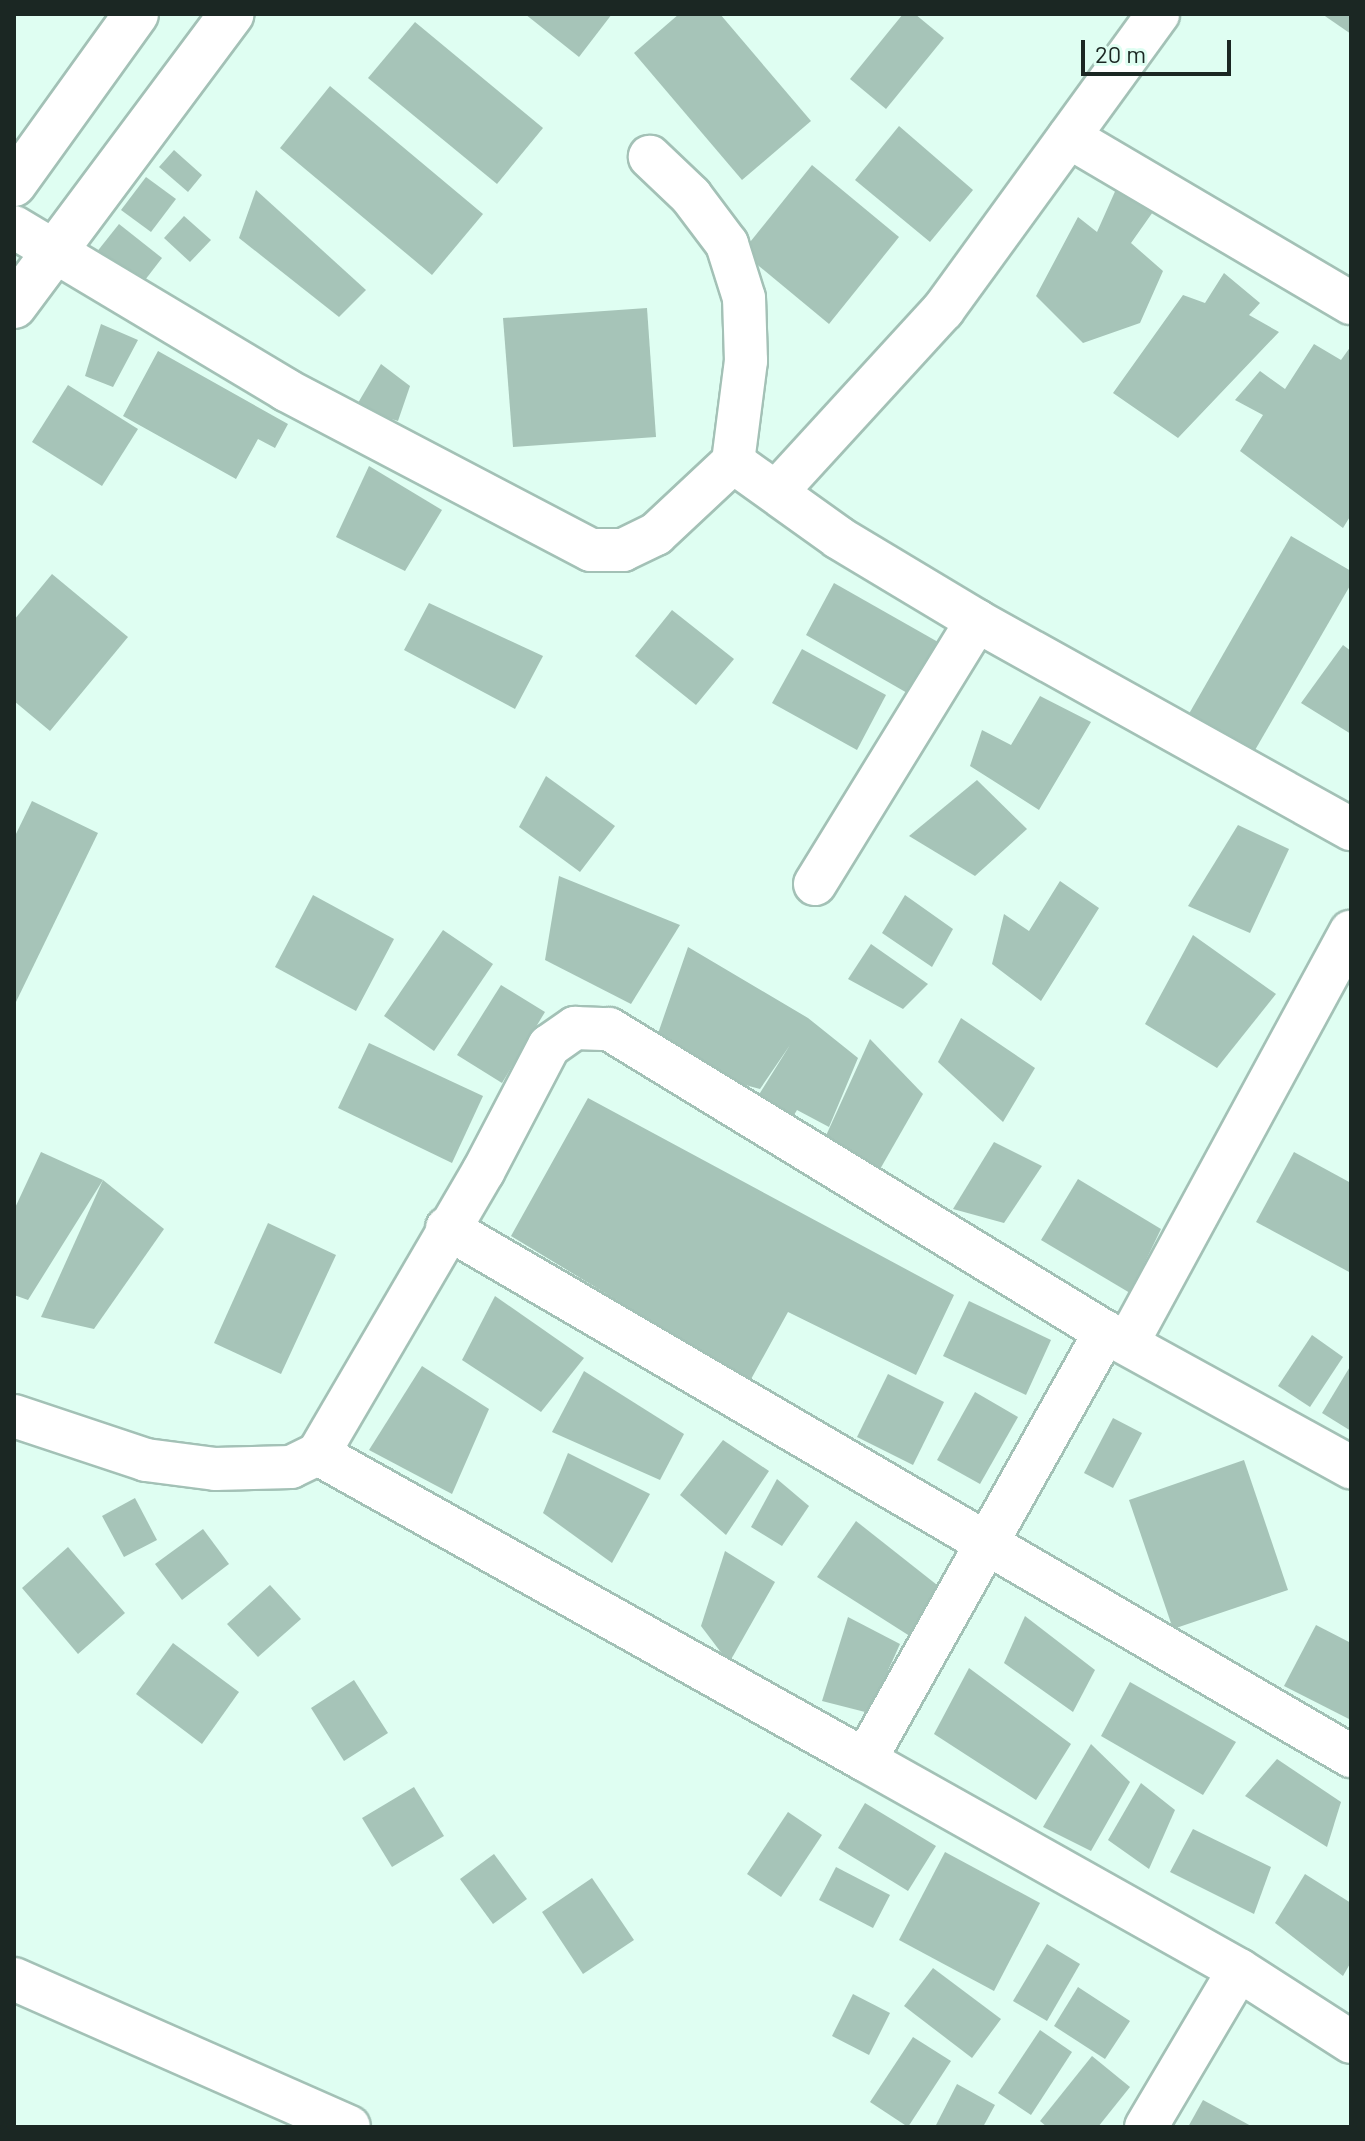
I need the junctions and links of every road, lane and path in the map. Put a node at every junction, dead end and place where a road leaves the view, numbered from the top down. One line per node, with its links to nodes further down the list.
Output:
1 (136, 14): 6 (highway)
2 (232, 14): 8 (highway)
3 (1158, 14): 4 (street)
4 (1069, 137): 9 (street); 12 (street)
5 (650, 157): 11 (street)
6 (14, 184)
7 (14, 227): 8 (street)
8 (55, 254): 10 (highway); 11 (street)
9 (1351, 303)
10 (14, 306)
11 (733, 462): 12 (street)
12 (777, 491): 13 (street)
13 (977, 621): 14 (street); 15 (street)
14 (1351, 829)
15 (815, 884)
16 (1351, 932): 18 (street)
17 (447, 1228): 18 (street); 20 (street); 22 (street)
18 (1117, 1337): 21 (street); 22 (street)
19 (14, 1416): 20 (street)
20 (318, 1454): 24 (street)
21 (1351, 1467)
22 (989, 1543): 23 (street); 24 (street)
23 (1351, 1756)
24 (865, 1760): 25 (street)
25 (1239, 1970): 27 (street); 29 (street)
26 (14, 1979): 28 (street)
27 (1351, 2042)
28 (349, 2127)
29 (1146, 2127)

